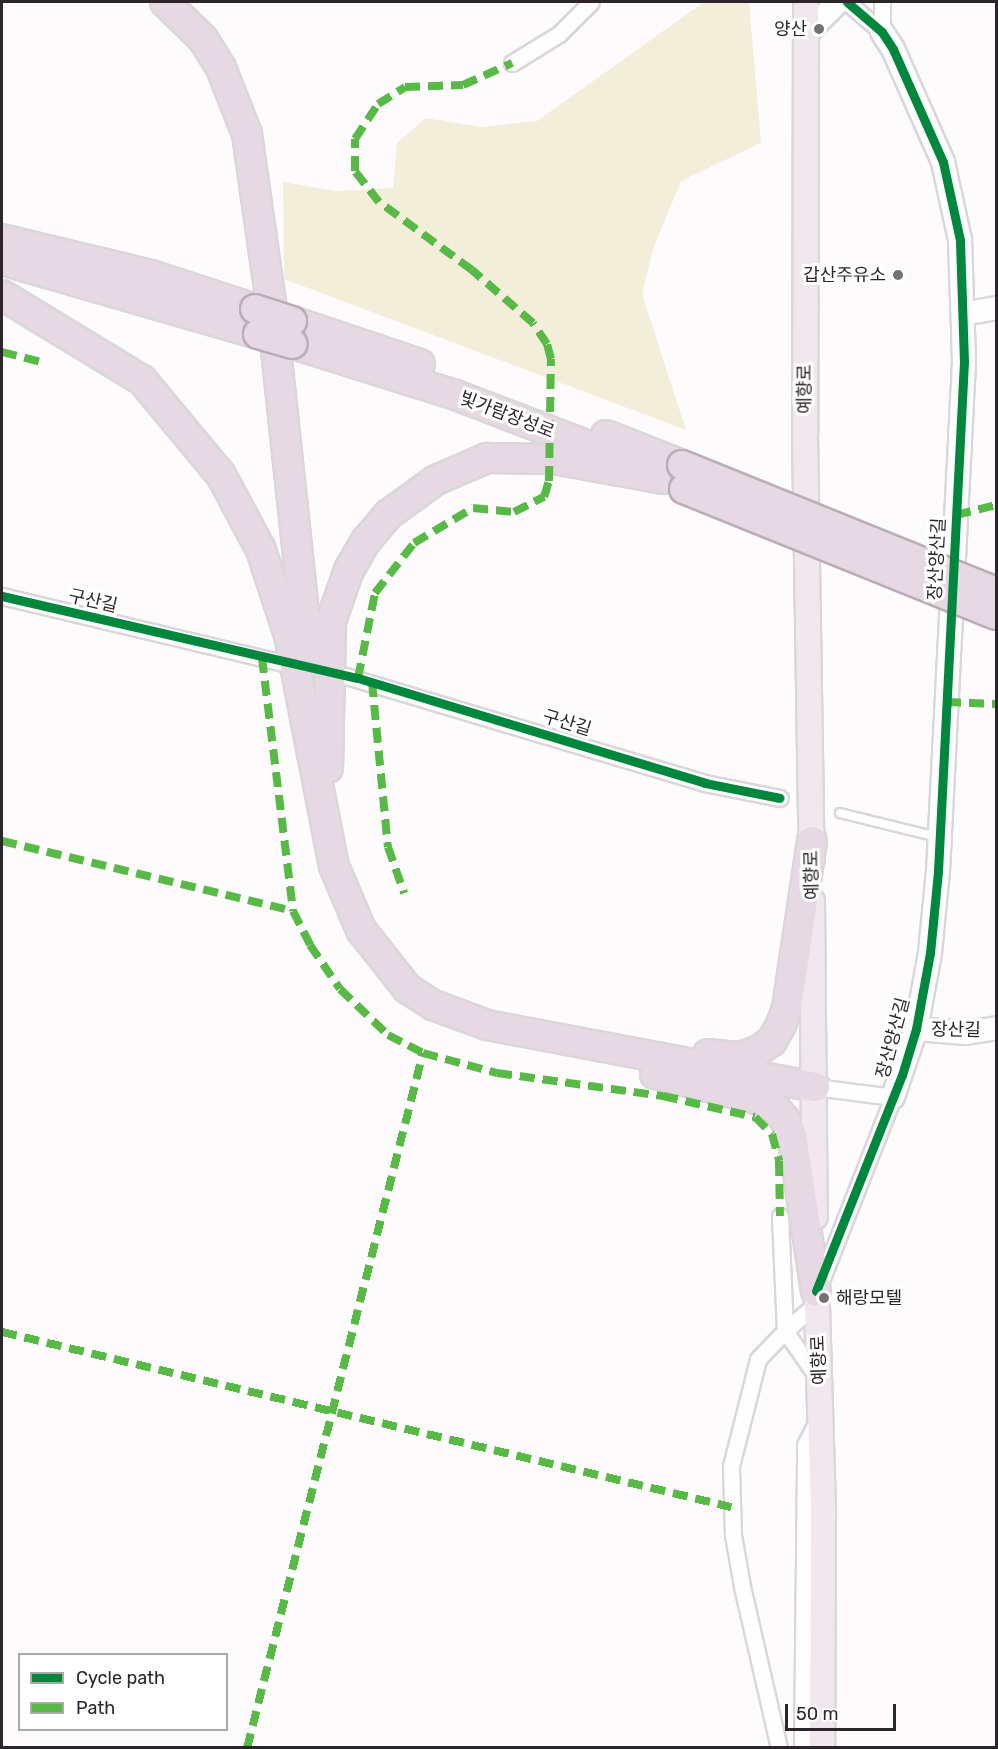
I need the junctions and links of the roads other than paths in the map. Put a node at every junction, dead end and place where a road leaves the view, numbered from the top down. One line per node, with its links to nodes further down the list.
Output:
1 (165, 2): 26 (highway)
2 (591, 2): 9 (street)
3 (807, 2): 8 (main road, 예향로)
4 (838, 2): 8 (street)
5 (847, 2): 7 (street)
6 (882, 2): 7 (street)
7 (882, 32): 16 (street, 장산양산길)
8 (807, 33): 28 (main road, 예향로)
9 (512, 63)
10 (2, 223): 13 (highway)
11 (2, 239): 13 (highway, 빛가람장성로)
12 (2, 260): 17 (highway, 빛가람장성로)
13 (151, 276): 17 (highway, 빛가람장성로)
14 (2, 296): 26 (highway)
15 (996, 308): 16 (street)
16 (963, 314): 27 (street, 장산양산길)
17 (256, 322): 18 (highway, 빛가람장성로, bridge)
18 (676, 478): 19 (highway, 빛가람장성로, bridge); 21 (highway, 빛가람장성로, bridge); 26 (highway)
19 (996, 592)
20 (2, 596): 22 (street, 구산길)
21 (996, 615)
22 (283, 663)
23 (346, 676): 24 (street, 구산길)
24 (780, 798)
25 (840, 813): 27 (lane)
26 (328, 833): 31 (highway)
27 (939, 838): 30 (street, 장산양산길)
28 (812, 841): 31 (highway); 32 (main road, 예향로)
29 (996, 1028): 30 (street, 장산길)
30 (916, 1029): 33 (street, 장산양산길)
31 (586, 1046): 32 (highway); 35 (highway)
32 (815, 1087): 33 (street); 35 (main road, 예향로)
33 (893, 1097): 35 (street)
34 (780, 1216): 36 (street)
35 (817, 1297): 36 (street); 37 (main road, 예향로)
36 (785, 1331): 37 (street); 39 (street)
37 (819, 1379): 38 (main road, 예향로)
38 (820, 1416): 40 (street); 41 (main road, 예향로)
39 (779, 1748)
40 (802, 1748)
41 (822, 1748)

